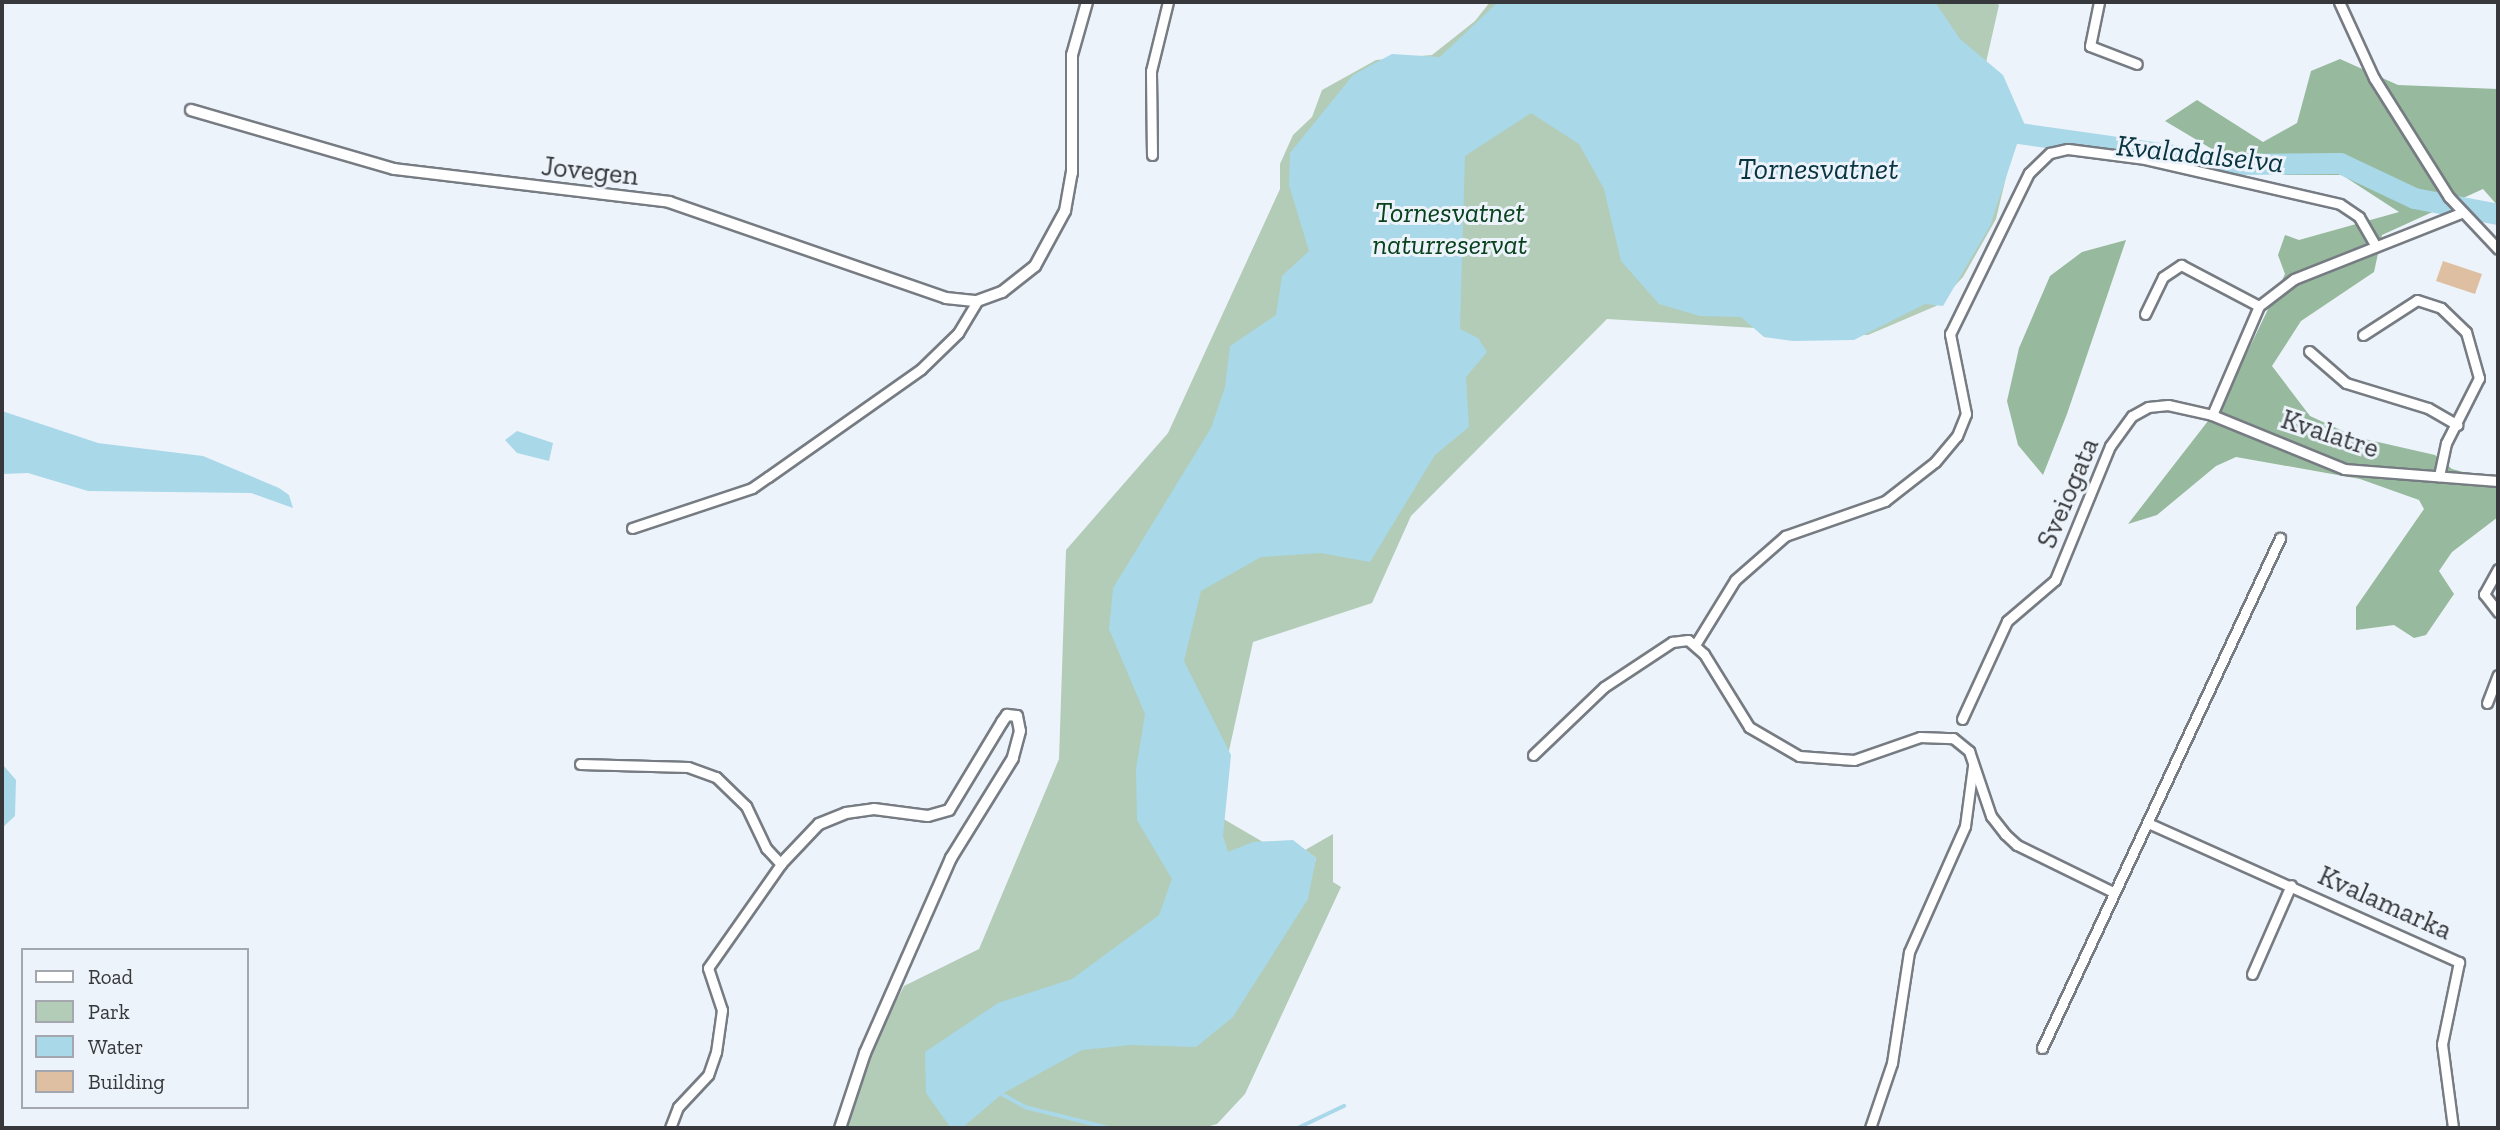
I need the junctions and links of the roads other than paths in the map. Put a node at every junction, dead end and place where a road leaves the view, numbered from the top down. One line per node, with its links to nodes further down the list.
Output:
1 (1087, 2): 11 (street)
2 (1168, 2): 7 (street)
3 (2099, 2): 5 (street)
4 (2339, 2): 8 (street)
5 (2137, 64)
6 (191, 110): 11 (street, Jovegen)
7 (1152, 155)
8 (2461, 213): 9 (street); 10 (street)
9 (2376, 247): 12 (street); 24 (street)
10 (2498, 249)
11 (977, 301): 20 (street)
12 (2259, 306): 13 (street); 16 (street)
13 (2145, 314)
14 (2363, 335): 17 (street)
15 (2309, 351): 17 (street, Kvalatre)
16 (2212, 415): 18 (street, Kvalatre); 28 (street, Sveiogata)
17 (2457, 425): 18 (street)
18 (2439, 476): 19 (street, Kvalatre)
19 (2498, 481)
20 (632, 528)
21 (2280, 538): 32 (street)
22 (2498, 569): 23 (street)
23 (2498, 612)
24 (1695, 645): 29 (street); 30 (street)
25 (2498, 675): 26 (street)
26 (2495, 693): 27 (street)
27 (2487, 703)
28 (1962, 719)
29 (1533, 755)
30 (1974, 761): 35 (street); 40 (street)
31 (580, 764): 33 (street)
32 (2148, 823): 34 (street, Kvalamarka); 35 (street)
33 (781, 864): 38 (street); 39 (street)
34 (2291, 886): 36 (street, Kvalamarka); 41 (street, Kvalamarka)
35 (2113, 892): 37 (street)
36 (2252, 974)
37 (2042, 1048)
38 (670, 1128)
39 (841, 1128)
40 (1870, 1128)
41 (2453, 1128)

